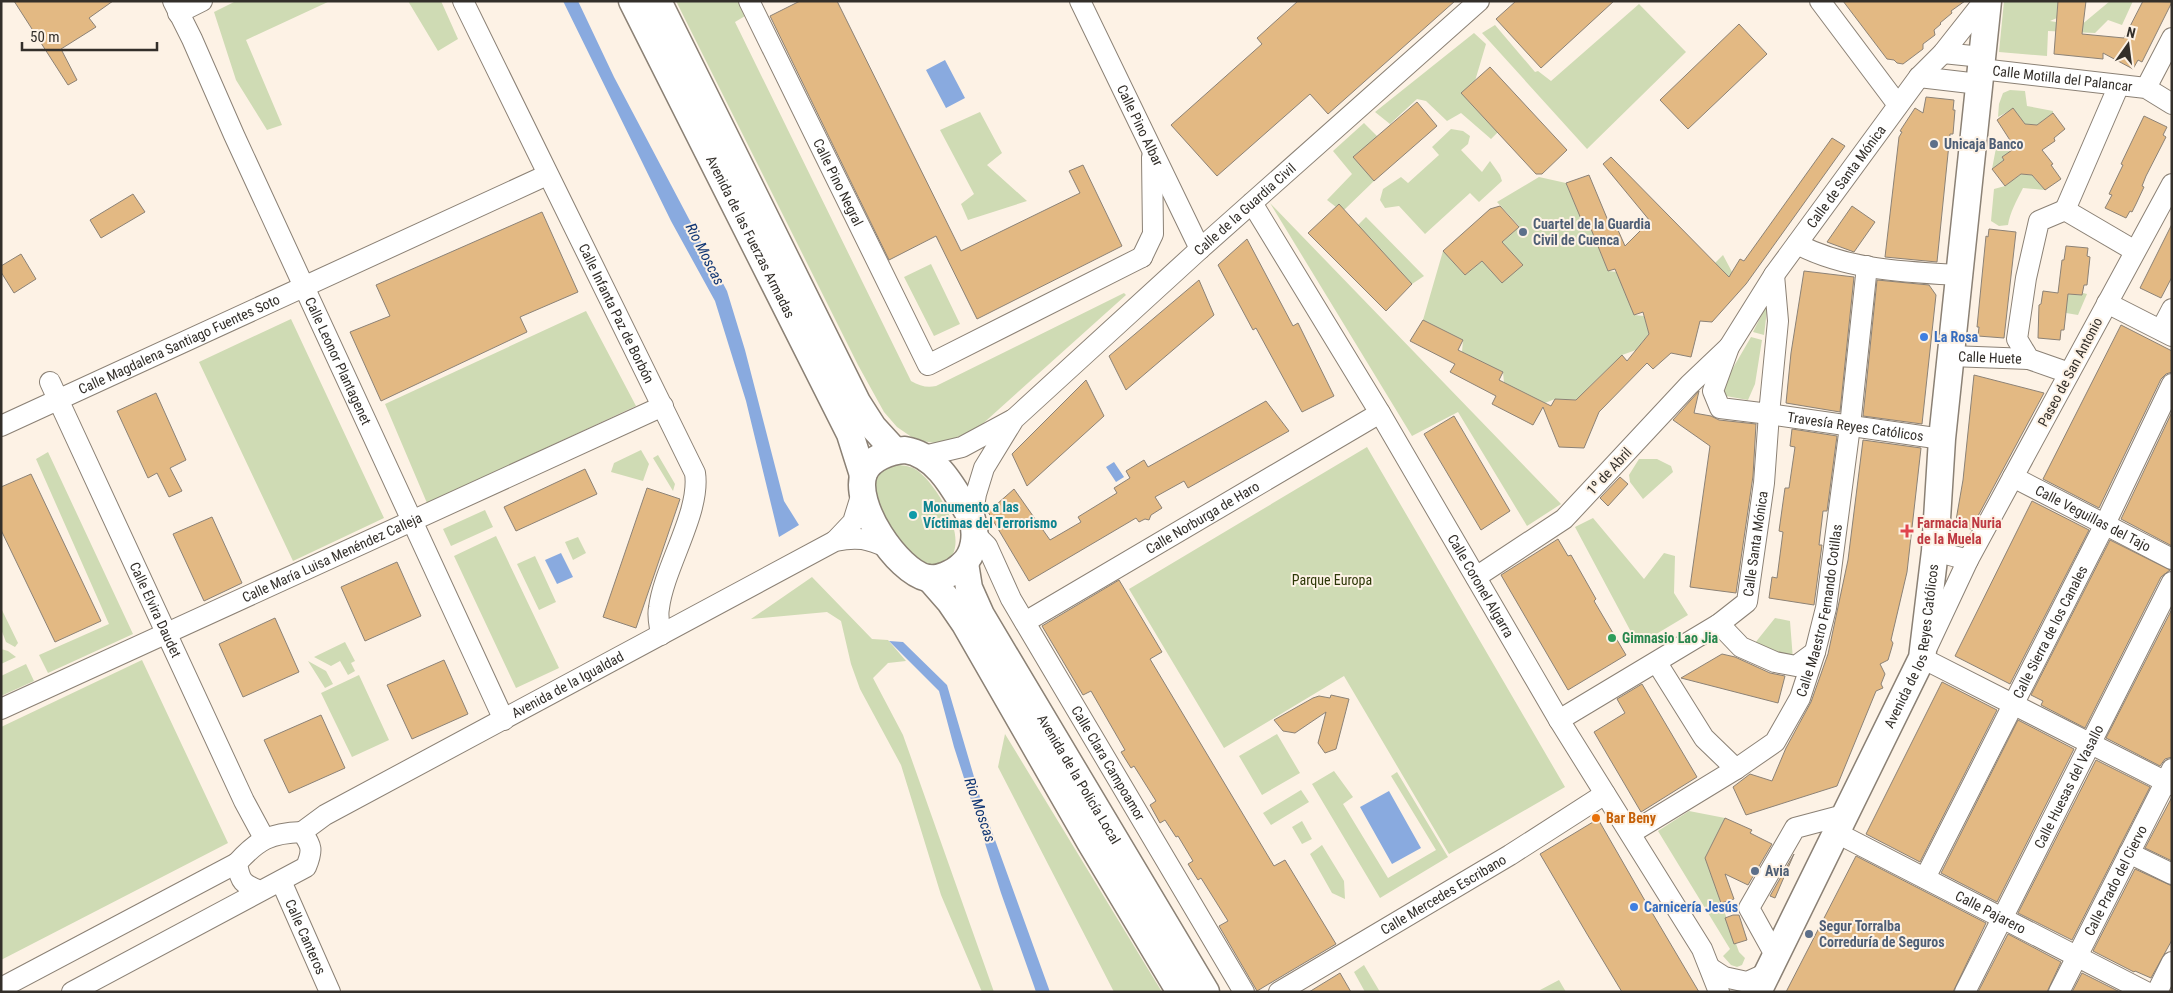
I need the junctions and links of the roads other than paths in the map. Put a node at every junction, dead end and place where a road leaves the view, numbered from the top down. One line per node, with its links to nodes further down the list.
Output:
1 (202, 1): 10 (street)
2 (462, 1): 20 (street, Calle Infanta Paz de Borbón)
3 (632, 1): 52 (main road, Avenida de las Fuerzas Armadas)
4 (658, 1): 49 (main road, Avenida de las Fuerzas Armadas)
5 (749, 1): 27 (street, Calle Pino Negral)
6 (1080, 1): 19 (street, Calle Pino Albar)
7 (1479, 1): 22 (street, Calle de la Guardia Civil)
8 (1820, 1): 18 (street)
9 (1986, 1): 12 (street); 13 (main road, Avenida de los Reyes Católicos)
10 (175, 7): 32 (street, Calle Leonor Plantagenet)
11 (2172, 38): 16 (street)
12 (1943, 54): 13 (street); 14 (street)
13 (1980, 70): 14 (street); 15 (street, Calle Motilla del Palancar); 30 (main road, Avenida de los Reyes Católicos)
14 (1919, 77): 18 (street, Calle de Santa Mónica)
15 (2119, 85): 16 (street, Calle Motilla del Palancar); 23 (street)
16 (2146, 88): 17 (street, Calle Motilla del Palancar)
17 (2172, 104)
18 (1898, 106): 24 (street, Calle de Santa Mónica)
19 (1152, 150): 25 (street, Calle Pino Albar); 27 (street)
20 (548, 175): 32 (street, Calle Magdalena Santiago Fuentes Soto); 42 (street, Calle Infanta Paz de Borbón)
21 (2172, 184): 26 (street, Paseo de San Antonio)
22 (1252, 203): 25 (street, Calle de la Guardia Civil); 43 (street, Calle Coronel Algarra)
23 (2065, 210): 26 (street); 38 (street)
24 (1796, 244): 28 (street); 29 (street, Calle de Santa Mónica)
25 (1200, 249): 31 (street, Calle de la Guardia Civil)
26 (2135, 251): 33 (street, Paseo de San Antonio)
27 (1142, 257): 31 (street)
28 (1867, 266): 30 (street); 47 (street, Calle Maestro Fernando Cotillas)
29 (1774, 275): 36 (street); 44 (street, Calle Santa Mónica)
30 (1960, 275): 37 (main road, Avenida de los Reyes Católicos)
31 (1162, 284): 45 (street, Calle de la Guardia Civil)
32 (305, 287): 41 (street, Calle Magdalena Santiago Fuentes Soto); 53 (street, Calle Leonor Plantagenet)
33 (2107, 303): 35 (street); 39 (street, Paseo de San Antonio)
34 (2172, 309): 35 (street)
35 (2166, 333)
36 (1729, 347): 44 (street); 63 (street, 1º de Abril)
37 (1951, 356): 38 (street, Calle Huete); 48 (main road, Avenida de los Reyes Católicos)
38 (2029, 359): 39 (street, Calle Huete)
39 (2069, 373): 51 (street, Paseo de San Antonio)
40 (2172, 384): 54 (street, Calle Sierra de los Canales)
41 (55, 390): 46 (street, Calle Magdalena Santiago Fuentes Soto); 67 (street, Calle Elvira Daudet)
42 (663, 406): 53 (street, Calle María Luisa Menéndez Calleja); 68 (street, Calle Infanta Paz de Borbón)
43 (1380, 413): 63 (street, Calle Coronel Algarra); 65 (street, Calle Norburga de Haro)
44 (1769, 414): 47 (street, Travesía Reyes Católicos); 66 (street, Calle Santa Mónica)
45 (1014, 419): 50 (street, Calle de la Guardia Civil); 55 (street, Calle de la Guardia Civil)
46 (1, 426)
47 (1850, 426): 48 (street, Travesía Reyes Católicos); 69 (street, Calle Maestro Fernando Cotillas)
48 (1942, 439): 58 (main road, Avenida de los Reyes Católicos)
49 (895, 451): 50 (main road); 52 (main road)
50 (924, 456): 55 (main road)
51 (2013, 477): 54 (street, Calle Veguillas del Tajo); 60 (street, Paseo de San Antonio)
52 (863, 484): 56 (street, Avenida de la Igualdad); 57 (main road)
53 (411, 520): 67 (street, Calle María Luisa Menéndez Calleja); 74 (street, Calle Leonor Plantagenet)
54 (2105, 524): 59 (street, Calle Veguillas del Tajo); 72 (street, Calle Sierra de los Canales)
55 (974, 527): 61 (main road); 65 (street, Calle Clara Campoamor)
56 (835, 542): 57 (street, Avenida de la Igualdad); 68 (street, Avenida de la Igualdad)
57 (889, 548): 62 (main road)
58 (1935, 551): 60 (street); 70 (main road, Avenida de los Reyes Católicos)
59 (2172, 559)
60 (1968, 560): 70 (street, Paseo de San Antonio)
61 (965, 563): 62 (main road); 99 (main road, Avenida de la Policía Local)
62 (928, 578): 98 (main road, Avenida de la Policía Local)
63 (1476, 578): 75 (street, Calle Coronel Algarra)
64 (2172, 582): 76 (street, Calle Huesas del Vasallo)
65 (1025, 622): 100 (street, Calle Clara Campoamor)
66 (1719, 624): 69 (street); 71 (street, Calle Santa Mónica)
67 (166, 633): 73 (street, Calle María Luisa Menéndez Calleja); 83 (street, Calle Elvira Daudet)
68 (661, 635): 74 (street, Avenida de la Igualdad)
69 (1815, 652): 77 (street, Calle Maestro Fernando Cotillas)
70 (1922, 658): 72 (street); 80 (main road, Avenida de los Reyes Católicos)
71 (1657, 663): 75 (street, Calle Santa Mónica); 77 (street)
72 (2014, 705): 76 (street); 87 (street, Calle Sierra de los Canales)
73 (1, 709)
74 (504, 720): 81 (street, Avenida de la Igualdad)
75 (1559, 720): 79 (street, Calle Coronel Algarra)
76 (2091, 742): 78 (street); 90 (street, Calle Huesas del Vasallo)
77 (1736, 769): 82 (street, Calle Maestro Fernando Cotillas)
78 (2170, 778): 84 (street, Calle Prado del Ciervo)
79 (1605, 794): 82 (street, Calle Coronel Algarra); 101 (street, Calle Mercedes Escribano)
80 (1840, 824): 87 (street, Calle Pajarero); 94 (main road, Avenida de los Reyes Católicos); 94 (street)
81 (302, 832): 83 (street); 88 (street)
82 (1631, 833): 93 (street, Calle Coronel Algarra)
83 (264, 838): 85 (street)
84 (2129, 853): 86 (street); 91 (street, Calle Prado del Ciervo)
85 (237, 864): 89 (street); 95 (street)
86 (2172, 874)
87 (1925, 878): 90 (street, Calle Pajarero)
88 (281, 881): 89 (street); 97 (street, Calle Canteros)
89 (260, 891): 96 (street)
90 (2002, 918): 91 (street, Calle Pajarero); 103 (street, Calle Huesas del Vasallo)
91 (2077, 956): 104 (street, Calle Prado del Ciervo); 105 (street, Calle Pajarero)
92 (2172, 962): 106 (street)
93 (1710, 968): 94 (street); 102 (street, Calle Coronel Algarra)
94 (1767, 973)
95 (1, 988)
96 (72, 992)
97 (330, 992)
98 (1180, 992)
99 (1206, 992)
100 (1244, 992)
101 (1279, 992)
102 (1719, 992)
103 (1965, 992)
104 (2059, 992)
105 (2146, 992)
106 (2157, 992)

